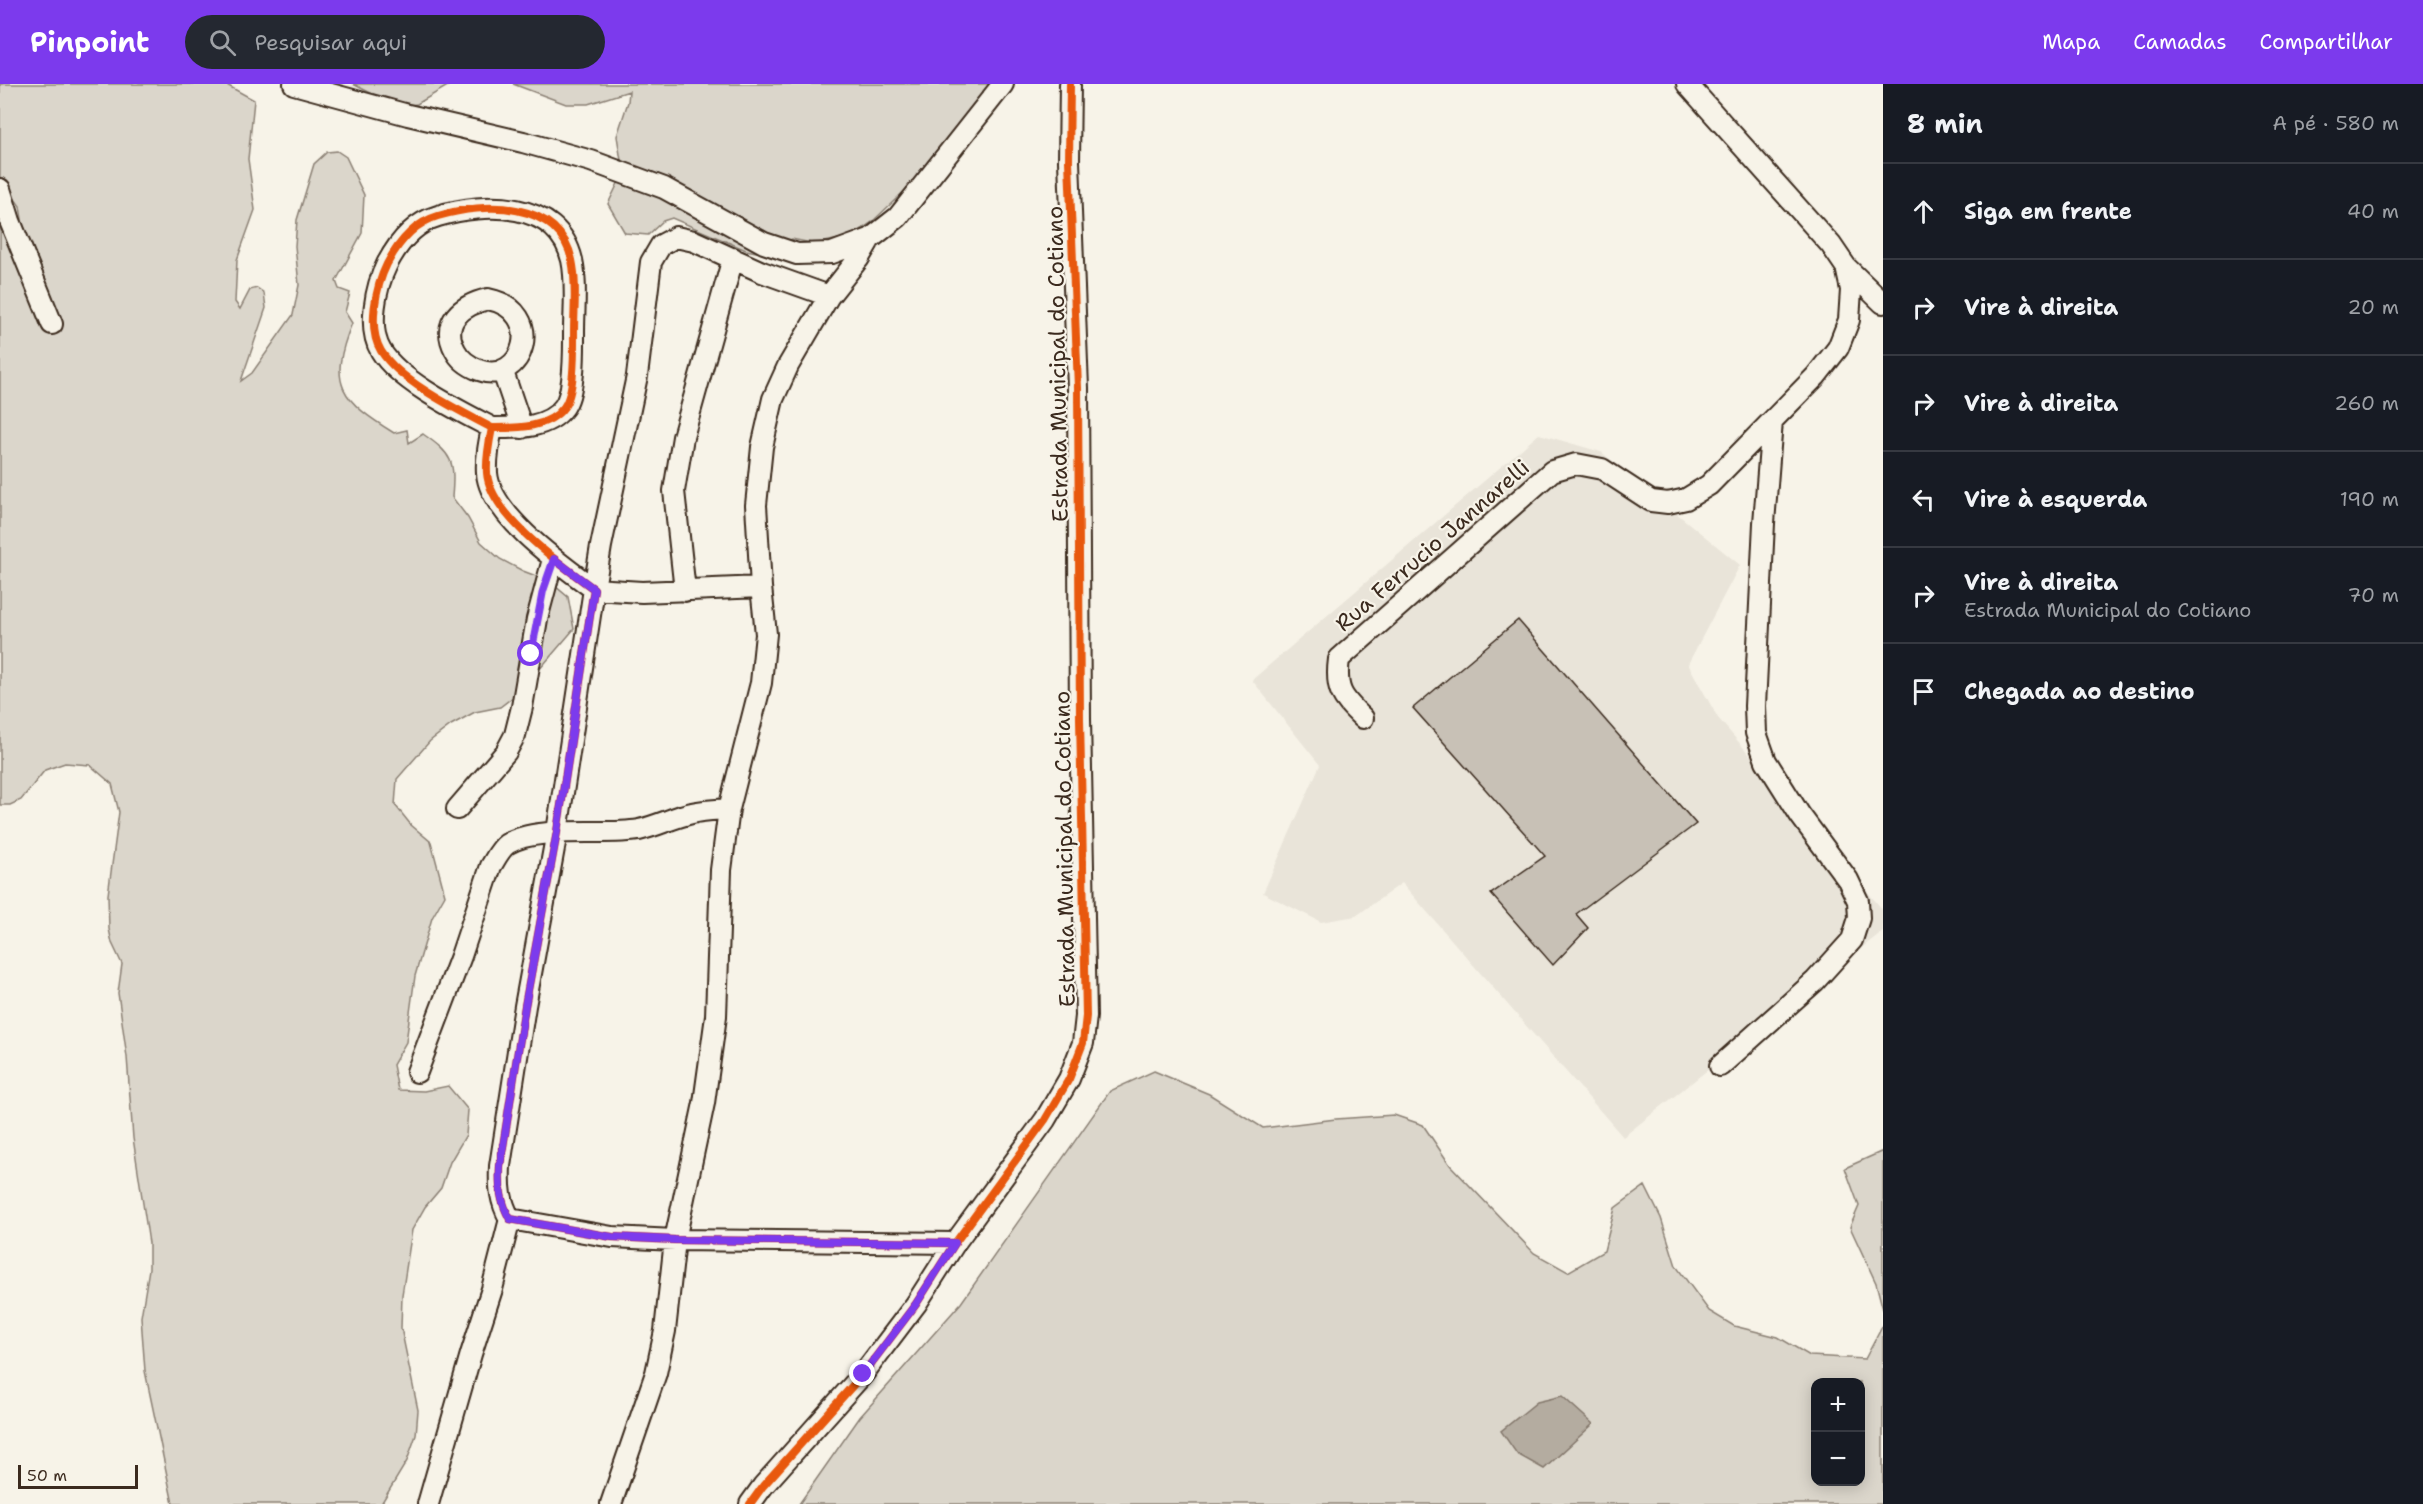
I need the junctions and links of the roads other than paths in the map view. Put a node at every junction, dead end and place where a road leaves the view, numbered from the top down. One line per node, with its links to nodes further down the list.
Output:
1 (294, 84): 6 (street)
2 (1003, 84): 6 (street)
3 (1070, 84): 28 (street, Estrada Municipal do Cotiano)
4 (1687, 84): 8 (street, Rua Ferrucio Jannarelli)
5 (0, 189): 11 (street)
6 (870, 239): 9 (street)
7 (732, 258): 9 (street); 18 (street); 19 (street)
8 (1846, 267): 10 (street); 13 (street, Rua Ferrucio Jannarelli)
9 (830, 296): 17 (street)
10 (1883, 303)
11 (52, 324)
12 (503, 372): 15 (street)
13 (1772, 421): 20 (street, Rua Ferrucio Jannarelli); 24 (street)
14 (492, 428): 15 (street); 15 (street); 16 (street)
15 (522, 428)
16 (554, 559): 18 (street); 22 (street)
17 (761, 586): 19 (street); 21 (street)
18 (594, 589): 19 (street); 23 (street)
19 (685, 591)
20 (1363, 718)
21 (729, 808): 23 (street); 27 (street)
22 (457, 809)
23 (557, 832): 25 (street); 26 (street)
24 (1720, 1066)
25 (417, 1072)
26 (510, 1219): 27 (street); 29 (street)
27 (675, 1240): 28 (street); 30 (street)
28 (955, 1243): 31 (street, Estrada Municipal do Cotiano)
29 (434, 1502)
30 (611, 1504)
31 (750, 1504)

